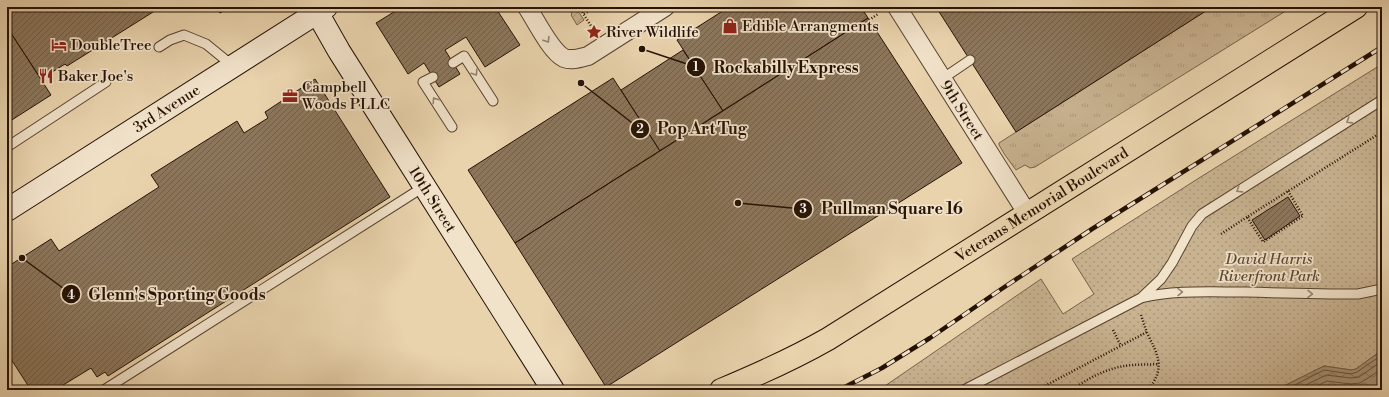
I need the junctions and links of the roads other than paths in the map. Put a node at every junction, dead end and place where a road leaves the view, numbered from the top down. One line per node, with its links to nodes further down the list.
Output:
1 (527, 7): 2 (street, one-way to 2)
2 (665, 7)
3 (897, 7): 11 (street, 9th Street)
4 (1356, 7): 19 (main road, Veterans Memorial Boulevard)
5 (319, 9): 9 (street, 3rd Avenue); 17 (street, 10th Street)
6 (160, 47): 9 (lane)
7 (970, 60): 11 (lane)
8 (453, 63): 14 (lane, one-way to 14)
9 (233, 66): 18 (street, 3rd Avenue)
10 (433, 76): 15 (lane, one-way to 10)
11 (942, 79): 19 (street, 9th Street)
12 (106, 82): 16 (lane)
13 (1382, 100): 21 (lane, one-way to 21)
14 (493, 101)
15 (452, 127)
16 (7, 147)
17 (425, 186): 22 (lane); 23 (street, 10th Street)
18 (7, 210)
19 (1027, 213): 24 (main road, Veterans Memorial Boulevard)
20 (1382, 289): 21 (lane, one-way to 20)
21 (1141, 298): 25 (lane)
22 (104, 390)
23 (553, 390)
24 (721, 390)
25 (964, 390)

